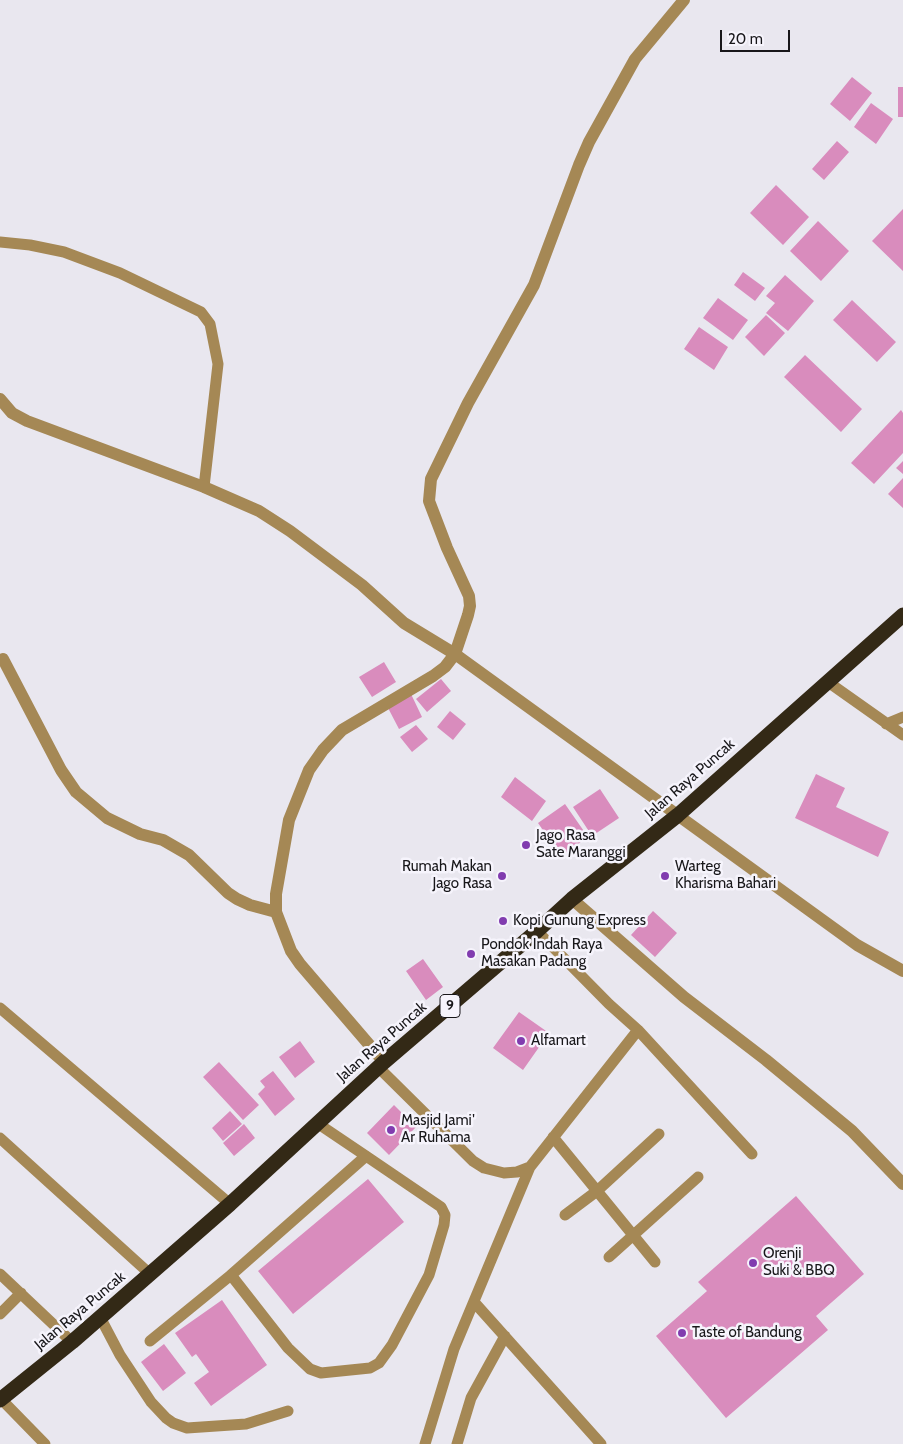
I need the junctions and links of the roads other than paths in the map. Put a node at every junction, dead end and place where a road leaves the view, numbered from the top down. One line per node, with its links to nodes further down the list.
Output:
1 (684, 0): 6 (street)
2 (0, 242): 4 (lane)
3 (0, 400): 4 (street)
4 (204, 488): 6 (street)
5 (903, 615): 8 (highway, Jalan Raya Puncak / 9)
6 (455, 654): 12 (street); 14 (street)
7 (3, 659): 14 (street)
8 (828, 682): 10 (lane); 12 (highway, Jalan Raya Puncak / 9)
9 (903, 717): 10 (lane)
10 (886, 724): 11 (lane)
11 (903, 736)
12 (678, 814): 13 (highway, Jalan Raya Puncak / 9); 16 (street)
13 (572, 899): 15 (highway, Jalan Raya Puncak / 9); 28 (street)
14 (276, 912): 19 (street)
15 (538, 931): 18 (lane); 19 (highway, Jalan Raya Puncak / 9)
16 (903, 971)
17 (0, 1008): 30 (lane)
18 (638, 1030): 22 (lane); 24 (lane)
19 (381, 1065): 20 (highway, Jalan Raya Puncak / 9); 26 (lane)
20 (317, 1123): 25 (lane); 30 (highway, Jalan Raya Puncak / 9)
21 (659, 1134): 29 (lane)
22 (553, 1137): 26 (lane); 29 (lane)
23 (0, 1138): 36 (lane)
24 (752, 1154)
25 (366, 1156): 37 (lane); 37 (lane)
26 (530, 1167): 39 (lane)
27 (698, 1177): 32 (lane)
28 (903, 1184)
29 (597, 1191): 31 (lane); 32 (lane)
30 (230, 1204): 36 (highway, Jalan Raya Puncak / 9)
31 (564, 1215)
32 (634, 1235): 33 (lane); 34 (lane)
33 (608, 1257)
34 (655, 1262)
35 (0, 1274): 38 (lane)
36 (150, 1274): 41 (highway, Jalan Raya Puncak / 9)
37 (230, 1275): 43 (lane)
38 (21, 1293): 40 (lane); 44 (lane)
39 (474, 1302): 42 (lane); 48 (lane)
40 (0, 1314)
41 (100, 1317): 44 (highway, Jalan Raya Puncak / 9); 46 (lane)
42 (505, 1336): 49 (lane); 50 (lane)
43 (150, 1341)
44 (72, 1342): 45 (highway, Jalan Raya Puncak / 9)
45 (0, 1400): 47 (lane)
46 (288, 1411)
47 (45, 1444)
48 (425, 1444)
49 (458, 1444)
50 (601, 1444)

